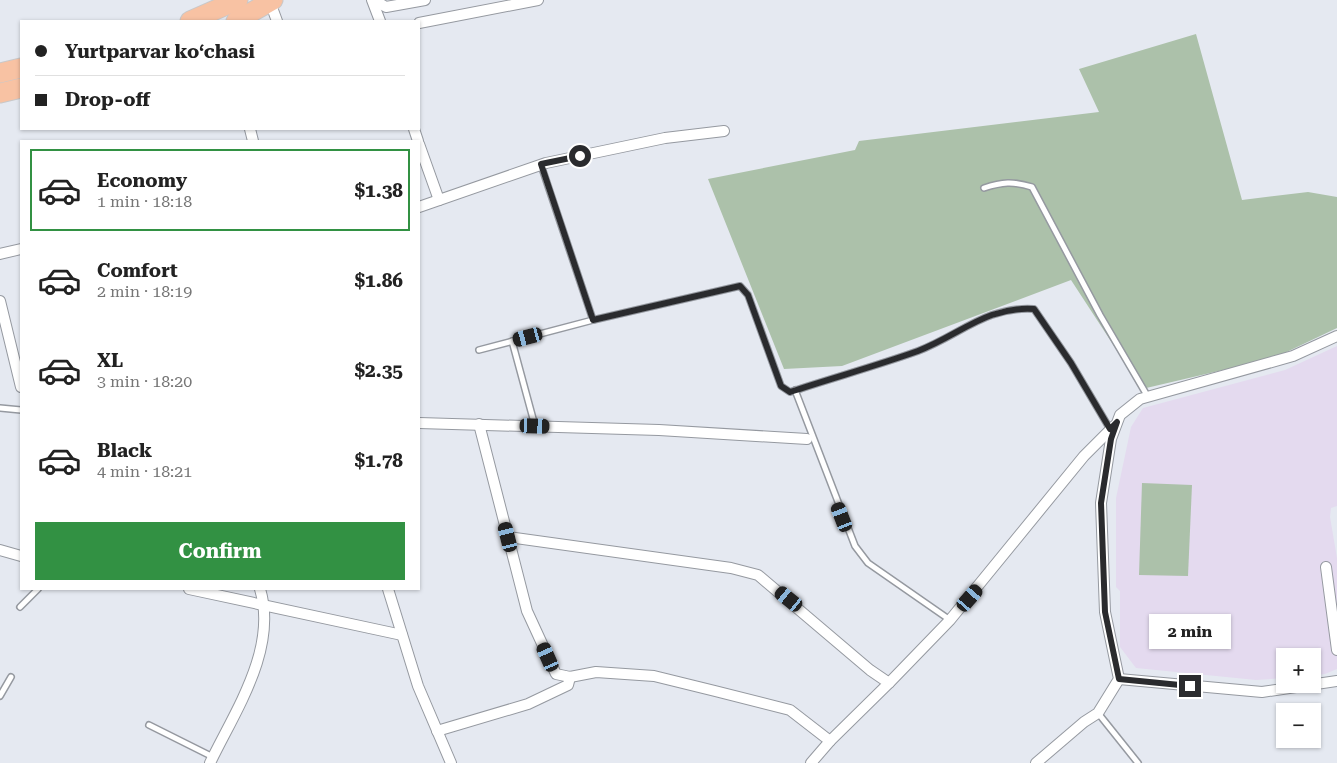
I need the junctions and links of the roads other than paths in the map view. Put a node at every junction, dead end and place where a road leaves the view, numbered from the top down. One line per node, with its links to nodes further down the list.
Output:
1 (238, 0): 6 (highway)
2 (373, 0): 3 (street); 9 (street)
3 (425, 0)
4 (538, 0): 10 (street)
5 (271, 1): 7 (highway); 8 (street)
6 (192, 20)
7 (238, 20)
8 (277, 20)
9 (380, 20)
10 (420, 24)
11 (20, 68): 12 (highway)
12 (0, 73)
13 (20, 88): 14 (highway)
14 (0, 94)
15 (724, 131): 17 (street)
16 (420, 149): 19 (street)
17 (541, 164): 19 (street); 24 (lane)
18 (984, 188): 30 (lane)
19 (438, 200): 20 (street)
20 (420, 207)
21 (20, 249): 22 (street)
22 (0, 254)
23 (0, 301): 28 (street)
24 (593, 320): 26 (lane); 29 (lane)
25 (1337, 336): 30 (street)
26 (512, 341): 27 (lane); 35 (lane)
27 (479, 350)
28 (20, 383)
29 (795, 390): 36 (lane); 48 (lane)
30 (1148, 397): 36 (street)
31 (0, 408): 32 (lane)
32 (20, 410)
33 (420, 423): 34 (street)
34 (479, 424): 35 (street); 38 (street)
35 (535, 426): 37 (street)
36 (1114, 426): 48 (street); 53 (street)
37 (807, 439)
38 (508, 537): 51 (street); 55 (street)
39 (0, 550): 40 (street)
40 (20, 556)
41 (1326, 567): 50 (street)
42 (37, 590): 47 (lane)
43 (194, 590): 46 (street)
44 (260, 590): 46 (street)
45 (388, 590): 49 (street)
46 (265, 605): 49 (street); 61 (street)
47 (20, 607)
48 (950, 620): 55 (street)
49 (402, 635): 59 (street)
50 (1337, 650)
51 (570, 677): 59 (street); 60 (street)
52 (11, 678): 56 (lane)
53 (1119, 679): 54 (street); 57 (street)
54 (1337, 681)
55 (889, 682): 60 (street)
56 (0, 696)
57 (1098, 713): 64 (street); 65 (lane)
58 (149, 725): 61 (lane)
59 (438, 731): 62 (street)
60 (830, 742): 63 (street)
61 (212, 760)
62 (451, 763)
63 (811, 763)
64 (1036, 763)
65 (1138, 763)

